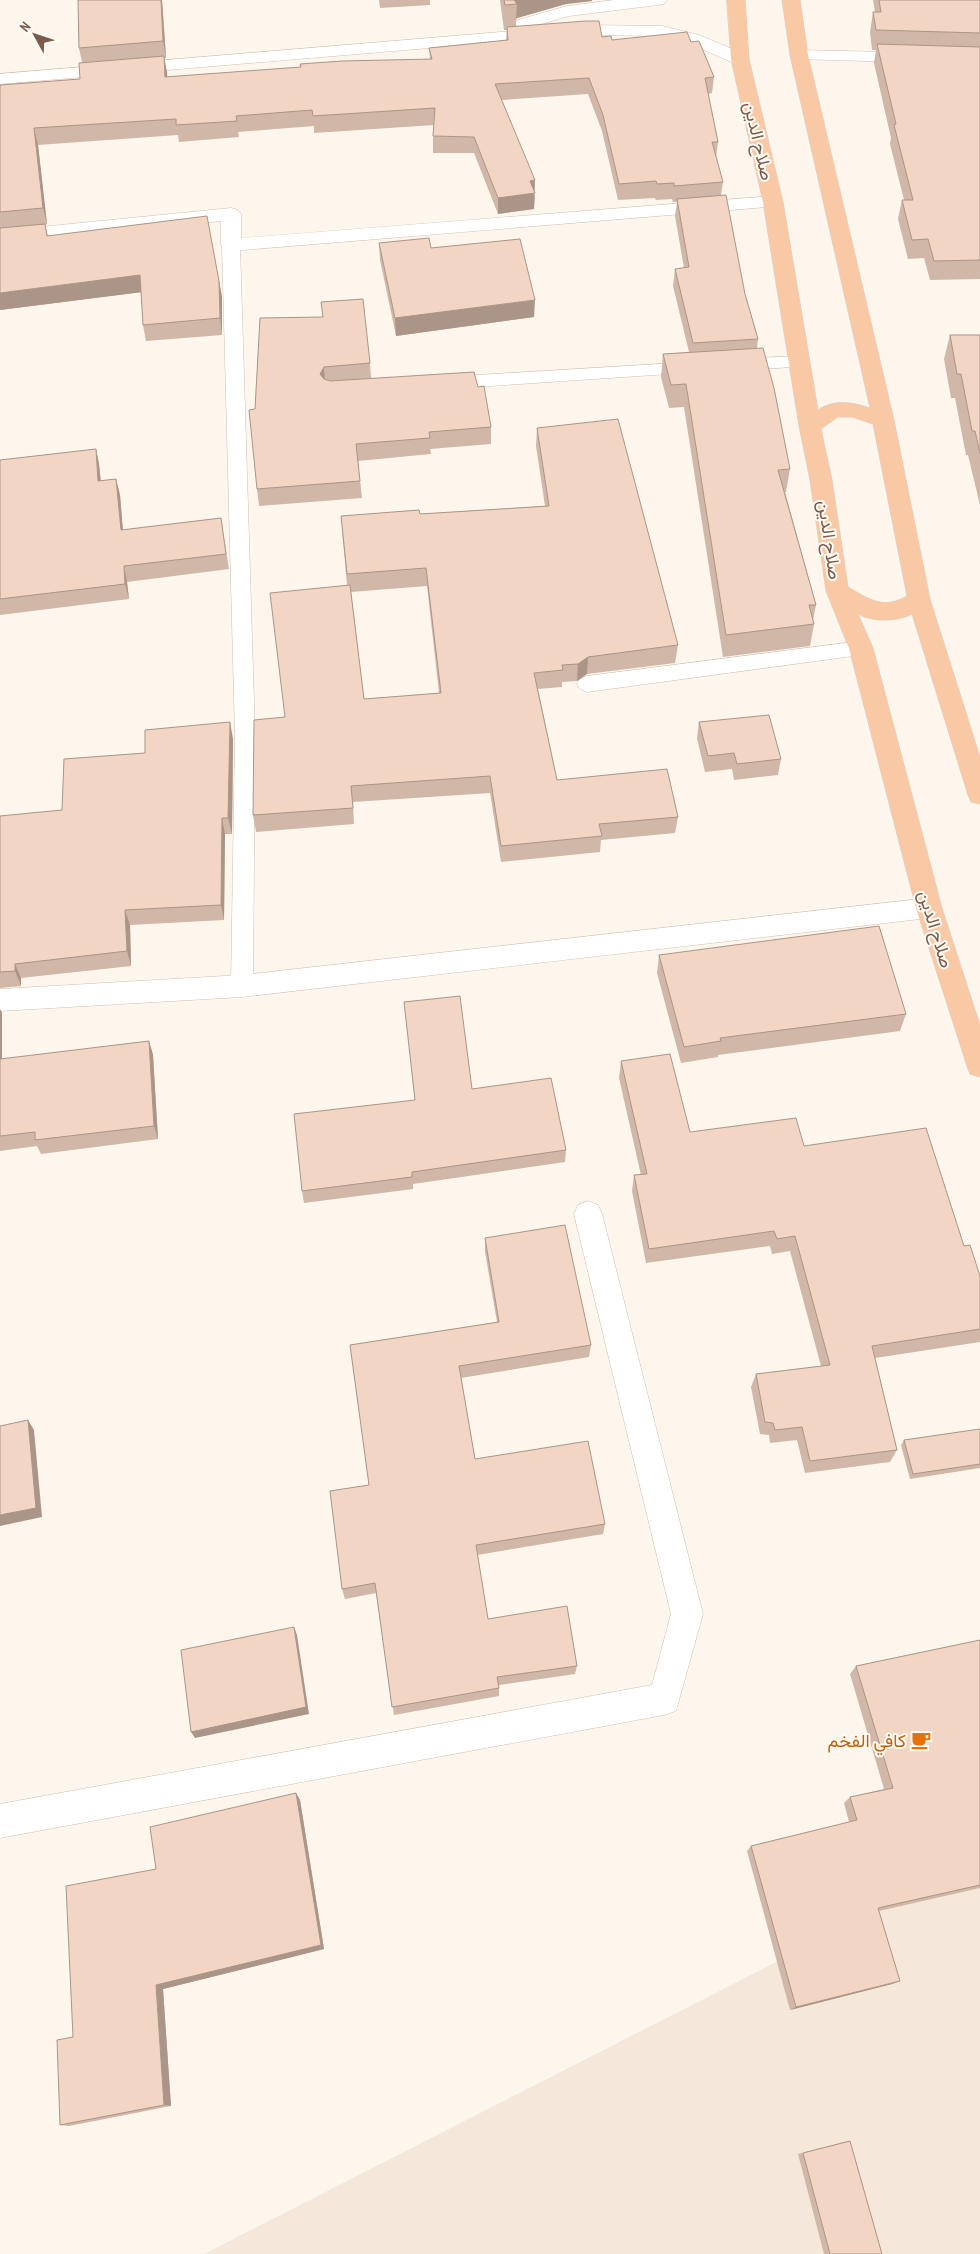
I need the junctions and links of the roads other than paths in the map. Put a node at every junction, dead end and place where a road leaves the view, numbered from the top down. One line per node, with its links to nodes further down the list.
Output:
1 (658, 0): 4 (street)
2 (736, 0): 6 (highway, صلاح الدين)
3 (790, 0): 5 (highway)
4 (496, 37): 6 (street); 8 (street)
5 (798, 55): 7 (street); 14 (highway)
6 (740, 59): 9 (highway, صلاح الدين)
7 (980, 59)
8 (0, 79)
9 (773, 202): 11 (street); 12 (highway, صلاح الدين)
10 (0, 237): 11 (street)
11 (231, 245): 22 (lane)
12 (800, 362): 13 (lane); 15 (highway, صلاح الدين)
13 (431, 384)
14 (883, 420): 15 (highway); 17 (highway)
15 (810, 426): 16 (highway, صلاح الدين)
16 (837, 591): 17 (highway); 18 (highway, صلاح الدين)
17 (919, 599): 20 (highway)
18 (861, 648): 19 (lane); 21 (highway, صلاح الدين)
19 (587, 684)
20 (980, 795)
21 (928, 908): 22 (street); 24 (highway, صلاح الدين)
22 (242, 986): 23 (street)
23 (0, 1000)
24 (980, 1066)
25 (588, 1214): 26 (street)
26 (0, 1821)

